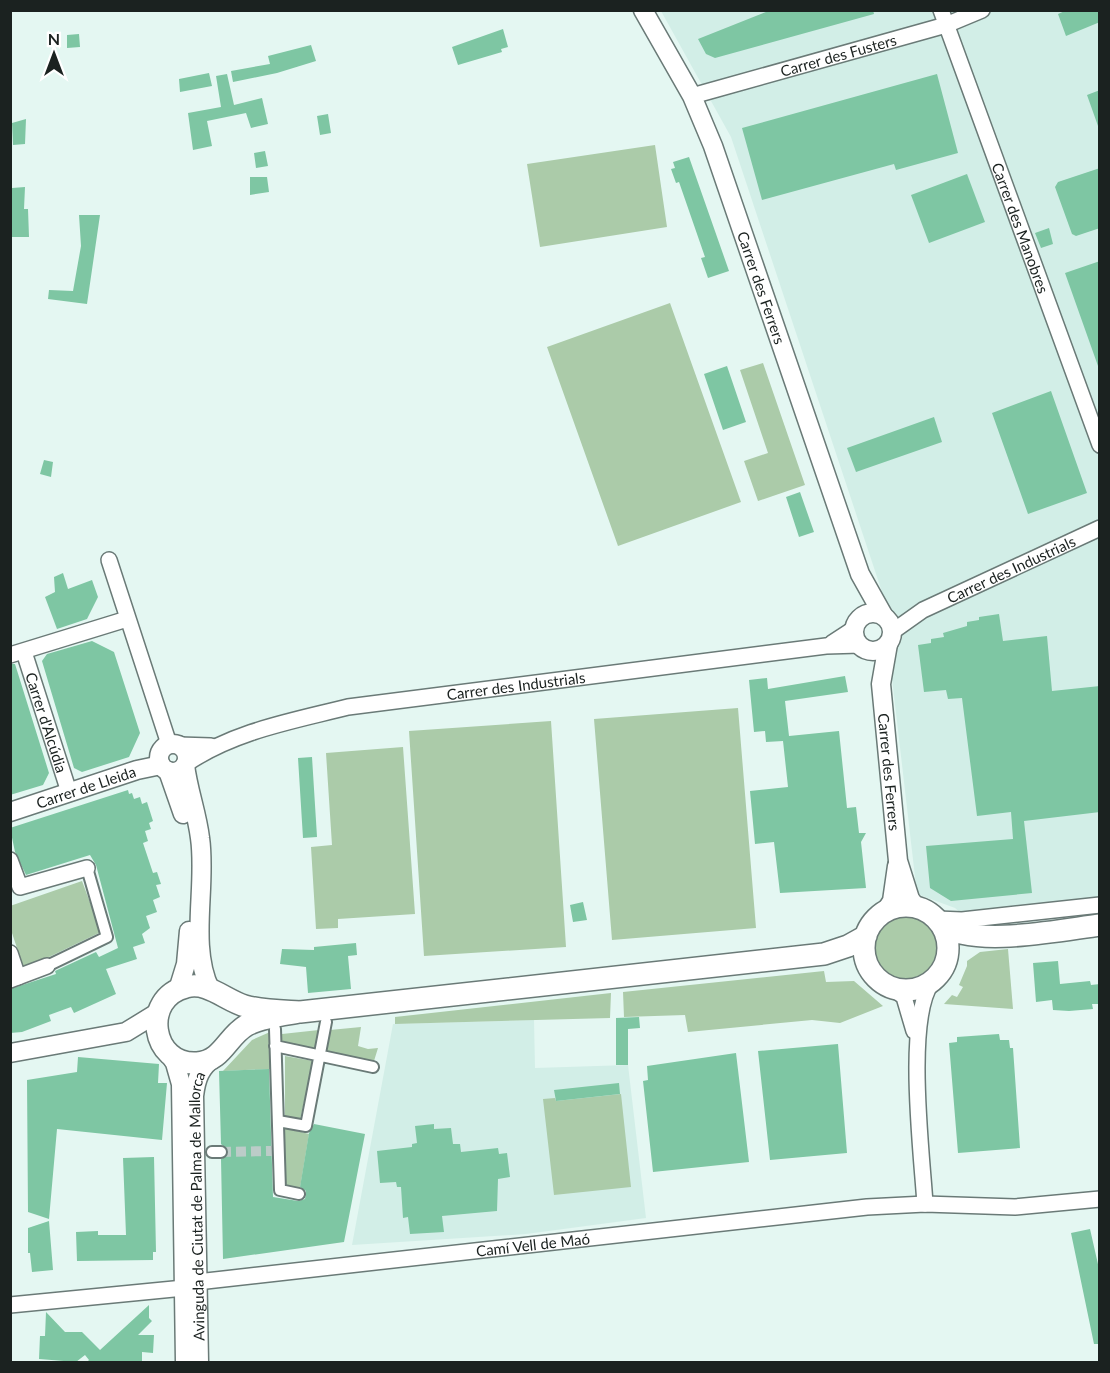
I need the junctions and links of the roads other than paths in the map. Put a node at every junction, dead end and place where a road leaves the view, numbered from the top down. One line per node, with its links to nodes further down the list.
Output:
1 (643, 10): 4 (street, Carrer des Ferrers)
2 (982, 10): 3 (street, Carrer des Fusters)
3 (943, 18): 4 (street, Carrer des Fusters); 5 (street, Carrer des Manobres)
4 (692, 96): 8 (street, Carrer des Ferrers)
5 (1100, 446)
6 (1100, 528): 10 (street, Carrer des Industrials)
7 (109, 560): 9 (street)
8 (860, 574): 10 (street, Carrer des Ferrers); 11 (street, Carrer des Ferrers)
9 (127, 619): 12 (street); 14 (street)
10 (887, 627): 11 (street); 11 (street); 13 (street, Carrer des Ferrers)
11 (859, 635): 13 (street, Carrer des Ferrers); 15 (street, Carrer des Industrials)
12 (17, 654): 17 (street, Carrer d'Alcúdia)
13 (881, 684): 20 (street, Carrer des Ferrers)
14 (174, 744): 15 (street, Carrer des Industrials); 16 (street); 16 (street)
15 (211, 746): 16 (street, Carrer des Industrials)
16 (175, 766): 17 (street, Carrer de Lleida); 37 (street); 38 (street)
17 (69, 792): 18 (street, Carrer de Lleida)
18 (10, 812)
19 (10, 860): 21 (street)
20 (898, 861): 23 (street, Carrer des Ferrers); 24 (street, Carrer des Ferrers)
21 (87, 868): 32 (street)
22 (1100, 905): 25 (street)
23 (916, 907): 24 (main road); 25 (main road)
24 (885, 912): 27 (main road)
25 (939, 922): 28 (main road); 31 (main road)
26 (1100, 925): 28 (main road)
27 (866, 936): 30 (main road); 33 (main road)
28 (994, 936): 31 (main road)
29 (10, 953): 34 (street)
30 (826, 954): 33 (main road); 39 (main road)
31 (948, 957): 35 (main road)
32 (47, 966): 34 (street)
33 (869, 969): 36 (main road)
34 (14, 979)
35 (932, 982): 36 (main road); 43 (street)
36 (894, 989): 43 (street)
37 (178, 990): 38 (main road); 40 (main road)
38 (216, 993): 39 (main road); 45 (main road)
39 (300, 1012): 45 (main road)
40 (157, 1013): 46 (street); 47 (main road)
41 (326, 1022): 48 (street)
42 (275, 1029): 44 (street)
43 (916, 1040): 53 (street)
44 (275, 1046): 48 (street); 50 (street)
45 (221, 1051): 47 (main road); 54 (street, Avinguda de Ciutat de Palma de Mallorca)
46 (10, 1053)
47 (169, 1054): 54 (street, Avinguda de Ciutat de Palma de Mallorca)
48 (319, 1055): 49 (street); 50 (street)
49 (373, 1067)
50 (278, 1120): 51 (street)
51 (299, 1194)
52 (1100, 1199): 53 (street, Camí Vell de Maó)
53 (925, 1204): 54 (street, Camí Vell de Maó)
54 (191, 1285): 55 (street, Camí Vell de Maó); 56 (street, Avinguda de Ciutat de Palma de Mallorca); 57 (street, Avinguda de Ciutat de Palma de Mallorca)
55 (10, 1305)
56 (184, 1362)
57 (199, 1362)

